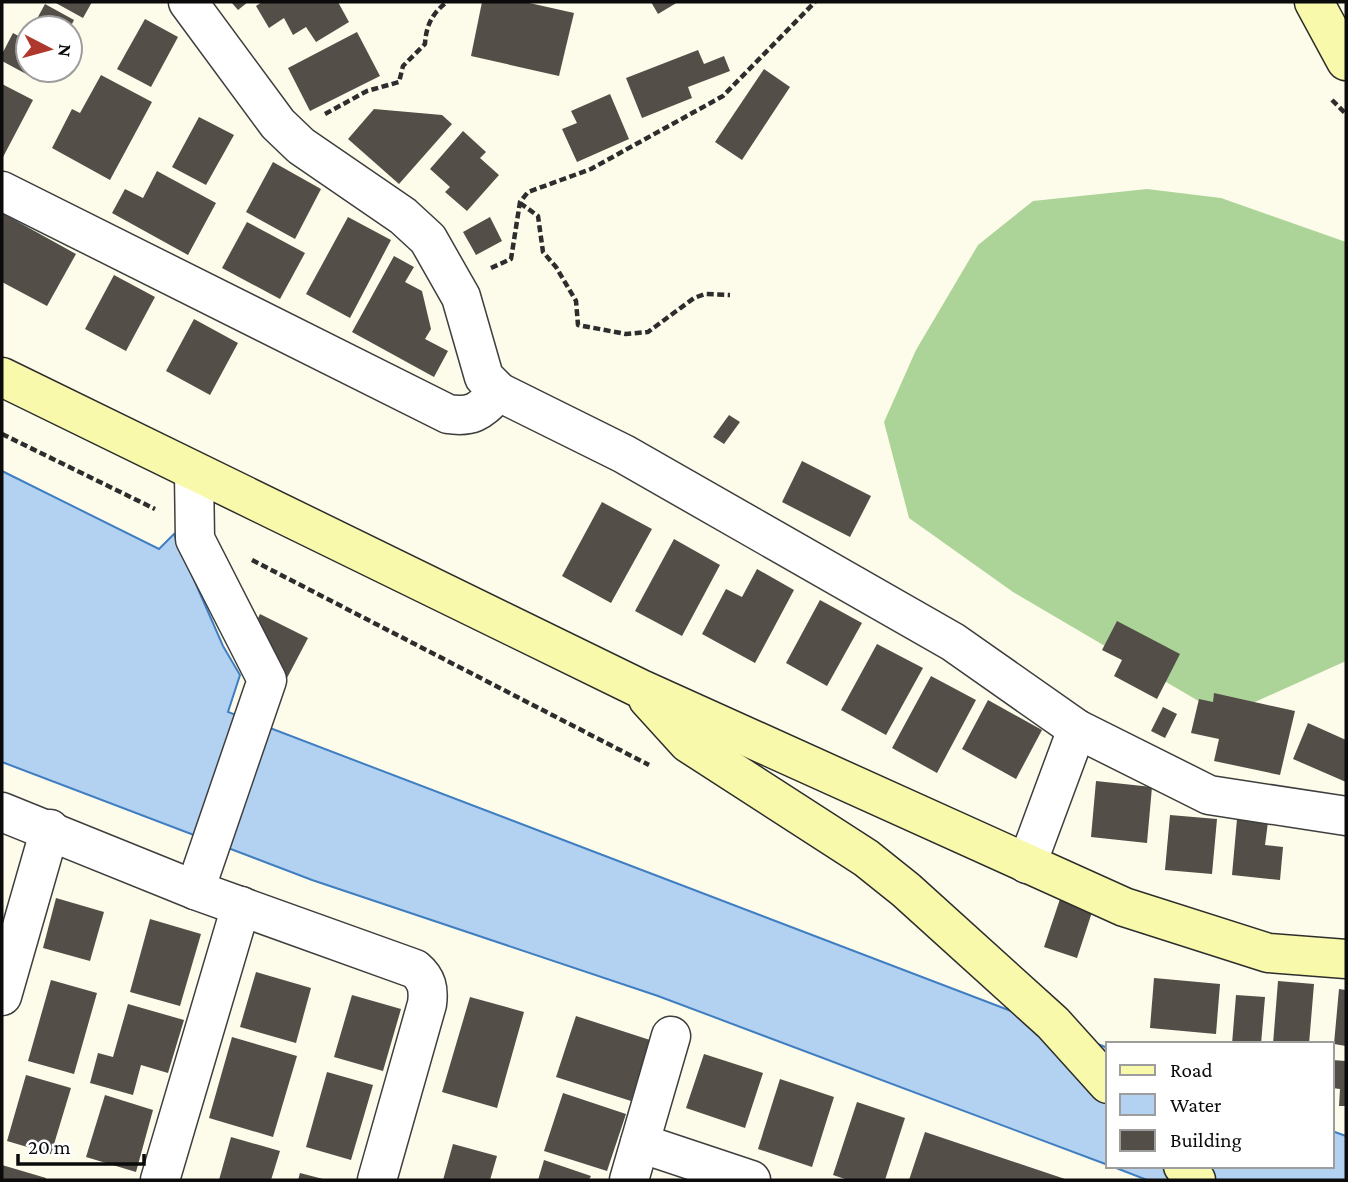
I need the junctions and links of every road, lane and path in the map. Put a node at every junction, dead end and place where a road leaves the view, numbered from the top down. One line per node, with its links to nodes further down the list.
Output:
1 (188, 2): 6 (street)
2 (447, 2): 6 (path)
3 (816, 2): 8 (path)
4 (1314, 2): 5 (street)
5 (1346, 61)
6 (295, 140): 9 (street)
7 (2, 191): 12 (street)
8 (520, 202): 9 (path); 10 (path)
9 (454, 283): 12 (street)
10 (730, 295)
11 (2, 377): 14 (street)
12 (499, 392): 17 (street)
13 (2, 434): 15 (path)
14 (194, 474): 15 (street); 16 (street)
15 (195, 531): 18 (path); 23 (street)
16 (641, 689): 22 (street); 28 (street)
17 (1077, 729): 20 (street); 22 (street)
18 (654, 767)
19 (2, 812): 21 (street)
20 (1346, 816)
21 (50, 829): 23 (street); 26 (street)
22 (1027, 864): 25 (street)
23 (201, 876): 24 (street)
24 (241, 906): 30 (street); 31 (street)
25 (1346, 959)
26 (2, 996)
27 (671, 1036): 29 (street)
28 (1106, 1082)
29 (640, 1143): 32 (street); 33 (street)
30 (160, 1180)
31 (377, 1180)
32 (629, 1180)
33 (751, 1180)

